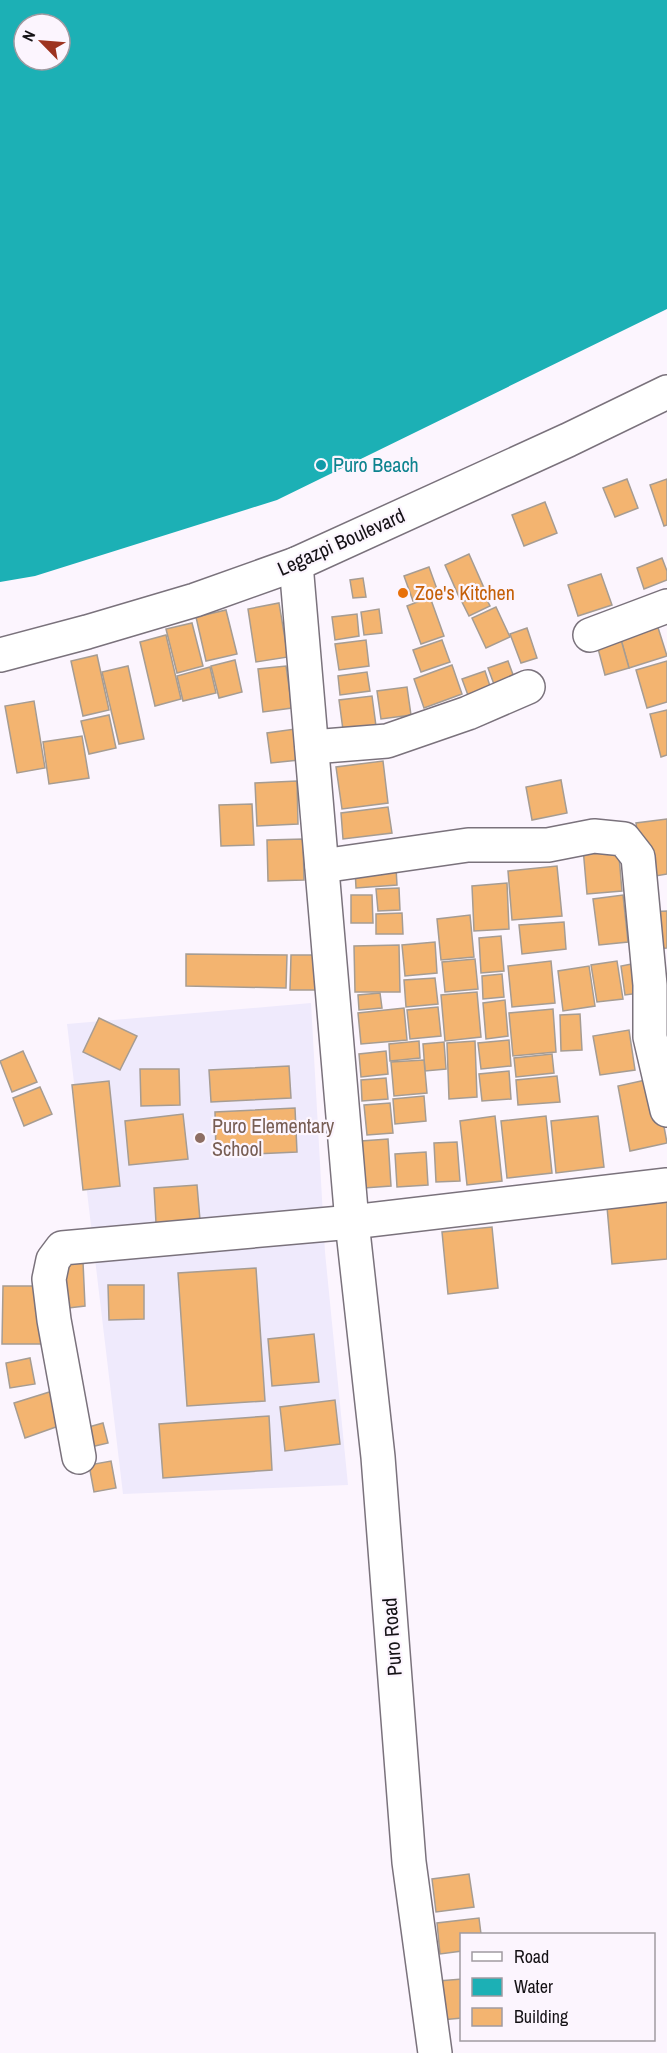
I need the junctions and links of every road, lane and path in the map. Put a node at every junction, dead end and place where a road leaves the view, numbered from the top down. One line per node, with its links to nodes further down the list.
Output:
1 (667, 392): 2 (street, Legazpi Boulevard)
2 (296, 564): 5 (street, Legazpi Boulevard); 7 (street, Puro Road)
3 (667, 606): 4 (street)
4 (590, 635)
5 (0, 655)
6 (528, 687): 7 (street)
7 (312, 747): 8 (street, Puro Road)
8 (322, 866): 9 (street); 11 (street, Puro Road)
9 (667, 1110)
10 (667, 1185): 11 (street)
11 (352, 1221): 12 (street); 13 (street, Puro Road)
12 (79, 1457)
13 (435, 2053)

